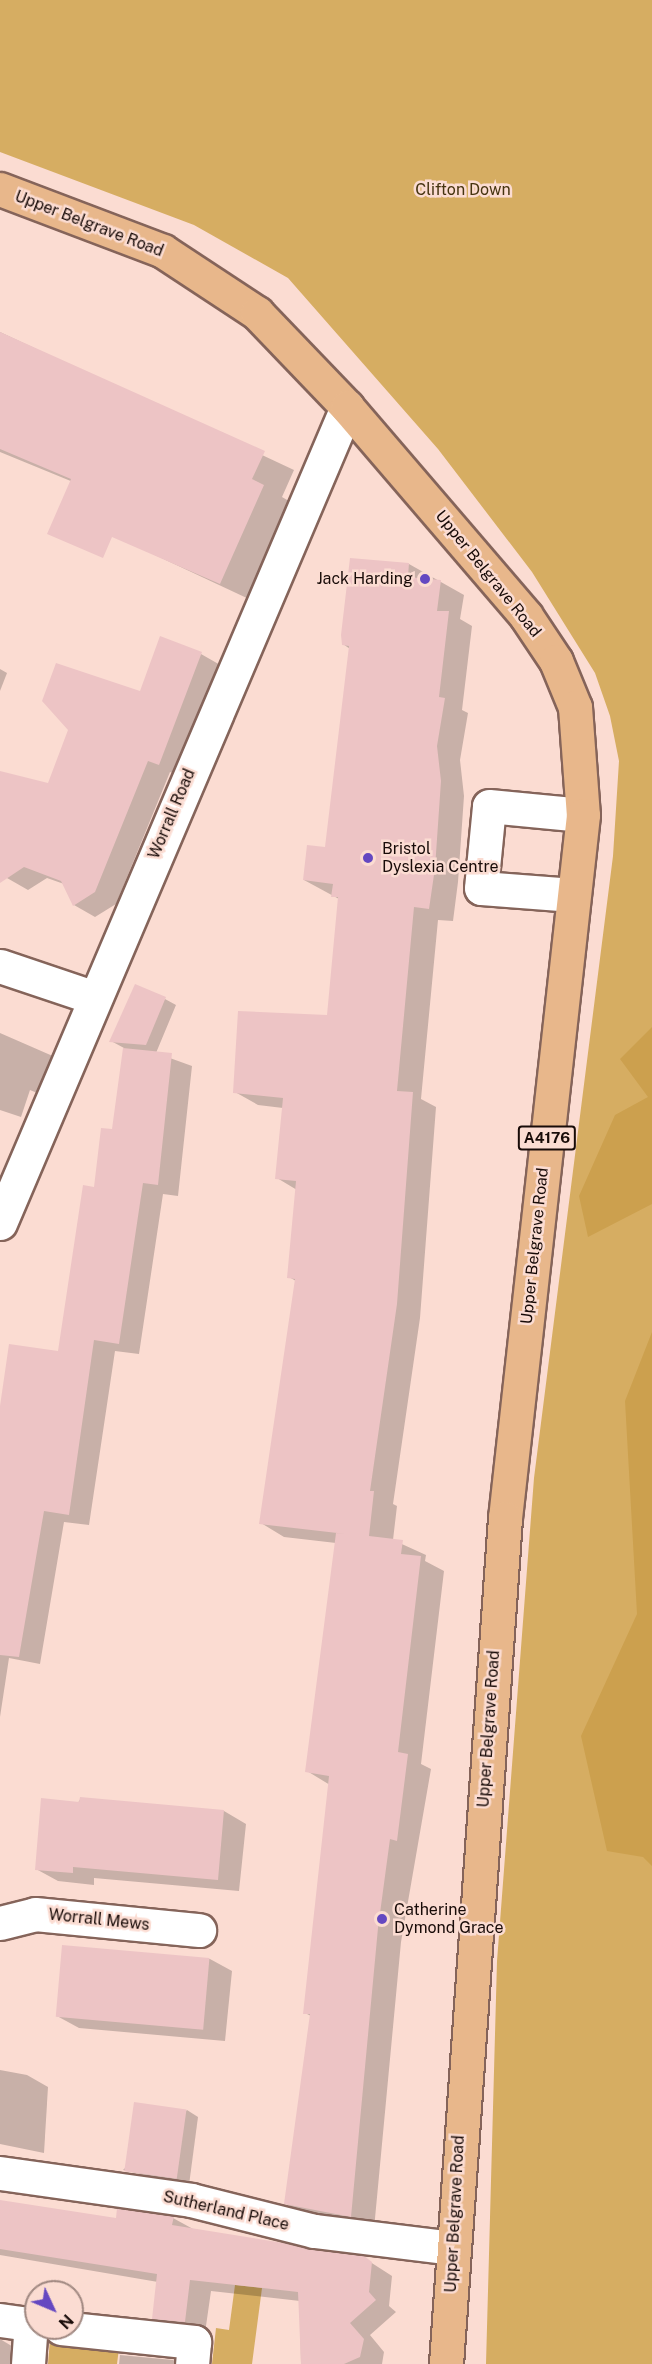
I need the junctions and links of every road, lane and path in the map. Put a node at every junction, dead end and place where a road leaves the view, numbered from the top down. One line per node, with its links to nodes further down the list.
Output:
1 (0, 189): 2 (main road, Upper Belgrave Road / A4176)
2 (347, 407): 3 (main road, Upper Belgrave Road / A4176); 6 (street, Worrall Road)
3 (584, 815): 4 (main road, Upper Belgrave Road / A4176); 4 (street)
4 (573, 895): 11 (main road, Upper Belgrave Road / A4176)
5 (0, 966): 6 (street)
6 (95, 998): 7 (street, Worrall Road)
7 (0, 1223)
8 (0, 1923): 9 (street, Worrall Mews)
9 (199, 1930)
10 (0, 2173): 11 (street, Sutherland Place)
11 (452, 2248): 16 (main road, Upper Belgrave Road / A4176)
12 (84, 2334): 14 (street)
13 (30, 2340): 15 (street)
14 (193, 2353)
15 (28, 2364)
16 (446, 2364)

